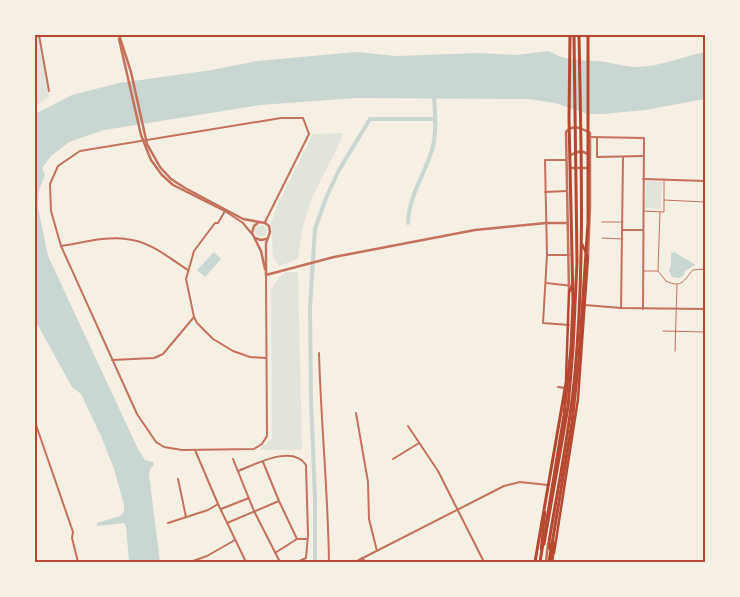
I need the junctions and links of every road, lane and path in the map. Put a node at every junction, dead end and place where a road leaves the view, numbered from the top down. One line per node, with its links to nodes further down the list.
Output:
1 (39, 35): 6 (street)
2 (119, 35): 18 (street)
3 (572, 35): 49 (main road); 73 (main road)
4 (579, 35): 38 (main road)
5 (588, 35): 122 (main road)
6 (49, 91)
7 (590, 137): 8 (street); 10 (street); 12 (street)
8 (597, 137): 9 (street); 11 (street)
9 (644, 156): 11 (street); 15 (street)
10 (591, 157): 12 (street); 14 (street)
11 (624, 158): 29 (street)
12 (566, 160): 13 (street); 20 (street)
13 (566, 168): 14 (street); 19 (street)
14 (591, 168): 42 (street)
15 (643, 179): 16 (street); 24 (street)
16 (664, 180): 17 (street); 21 (street)
17 (705, 181)
18 (184, 190): 23 (street); 26 (street)
19 (567, 190): 20 (street); 31 (street)
20 (545, 192): 30 (street)
21 (664, 200): 22 (street); 25 (street)
22 (705, 202)
23 (225, 211): 34 (street); 45 (street)
24 (643, 212): 25 (street); 33 (street)
25 (660, 212): 46 (street)
26 (260, 222): 27 (street); 34 (street)
27 (264, 222): 35 (street); 39 (street)
28 (602, 222): 29 (street)
29 (623, 222): 32 (street)
30 (546, 223): 31 (street); 40 (street); 47 (street)
31 (568, 223): 41 (street)
32 (623, 230): 33 (street); 37 (street)
33 (643, 230): 44 (street)
34 (254, 236): 35 (street); 47 (street)
35 (268, 238): 47 (street)
36 (602, 238): 37 (street)
37 (623, 238): 55 (street)
38 (581, 243): 42 (main road); 53 (main road)
39 (61, 246): 45 (street); 71 (street)
40 (547, 254): 41 (street); 48 (street)
41 (568, 255): 51 (street)
42 (588, 257): 54 (main road)
43 (705, 269): 50 (street)
44 (643, 270): 46 (street); 56 (street)
45 (188, 271): 60 (street)
46 (658, 271): 50 (street)
47 (266, 275): 70 (street)
48 (545, 283): 51 (street); 62 (street)
49 (575, 284): 51 (street); 52 (main road); 61 (main road)
50 (677, 284): 57 (street)
51 (569, 285): 52 (street)
52 (570, 292): 59 (main road)
53 (579, 304): 54 (street); 63 (main road)
54 (585, 304): 55 (street); 67 (main road)
55 (621, 308): 56 (street)
56 (643, 309): 57 (street)
57 (678, 309): 58 (street); 65 (street)
58 (705, 309)
59 (569, 310): 61 (main road); 62 (main road)
60 (194, 317): 70 (street); 71 (street)
61 (575, 318): 77 (main road)
62 (569, 325): 76 (main road)
63 (578, 327): 67 (main road); 74 (main road)
64 (663, 331): 65 (street)
65 (677, 331): 66 (street); 68 (street)
66 (705, 332)
67 (583, 337): 72 (main road)
68 (676, 351)
69 (319, 353): 116 (street)
70 (266, 358): 84 (street)
71 (112, 360): 84 (street)
72 (581, 363): 74 (main road); 83 (main road)
73 (570, 367): 120 (main road); 121 (main road)
74 (575, 371): 85 (main road)
75 (558, 387): 76 (street)
76 (565, 388): 77 (street); 90 (main road)
77 (570, 389): 91 (main road)
78 (356, 412): 107 (street)
79 (35, 422): 81 (street)
80 (408, 426): 82 (street)
81 (37, 432): 111 (street)
82 (419, 443): 87 (street); 98 (street)
83 (571, 444): 85 (main road); 122 (main road)
84 (194, 450): 96 (street)
85 (564, 457): 106 (main road)
86 (232, 459): 89 (street)
87 (393, 459)
88 (263, 462): 89 (street); 95 (street); 105 (street)
89 (238, 471): 94 (street)
90 (552, 474): 91 (street); 93 (main road)
91 (557, 474): 109 (main road)
92 (178, 479): 100 (street)
93 (550, 485): 98 (street); 109 (main road)
94 (249, 498): 97 (street); 99 (street)
95 (280, 501): 99 (street); 103 (street)
96 (218, 504): 97 (street); 100 (street)
97 (220, 509): 102 (street)
98 (457, 510): 107 (street); 119 (street)
99 (254, 511): 102 (street); 108 (street)
100 (186, 517): 101 (street)
101 (168, 523)
102 (226, 523): 104 (street)
103 (297, 539): 105 (street); 108 (street)
104 (235, 540): 112 (street); 113 (street)
105 (307, 540): 115 (street)
106 (549, 542): 122 (main road); 122 (street)
107 (377, 551): 110 (street)
108 (275, 553): 114 (street)
109 (541, 554): 121 (main road)
110 (362, 558): 117 (street); 118 (street)
111 (78, 562)
112 (190, 562)
113 (246, 562)
114 (280, 562)
115 (297, 562)
116 (329, 562)
117 (355, 562)
118 (366, 562)
119 (484, 562)
120 (535, 562)
121 (540, 562)
122 (551, 562)

